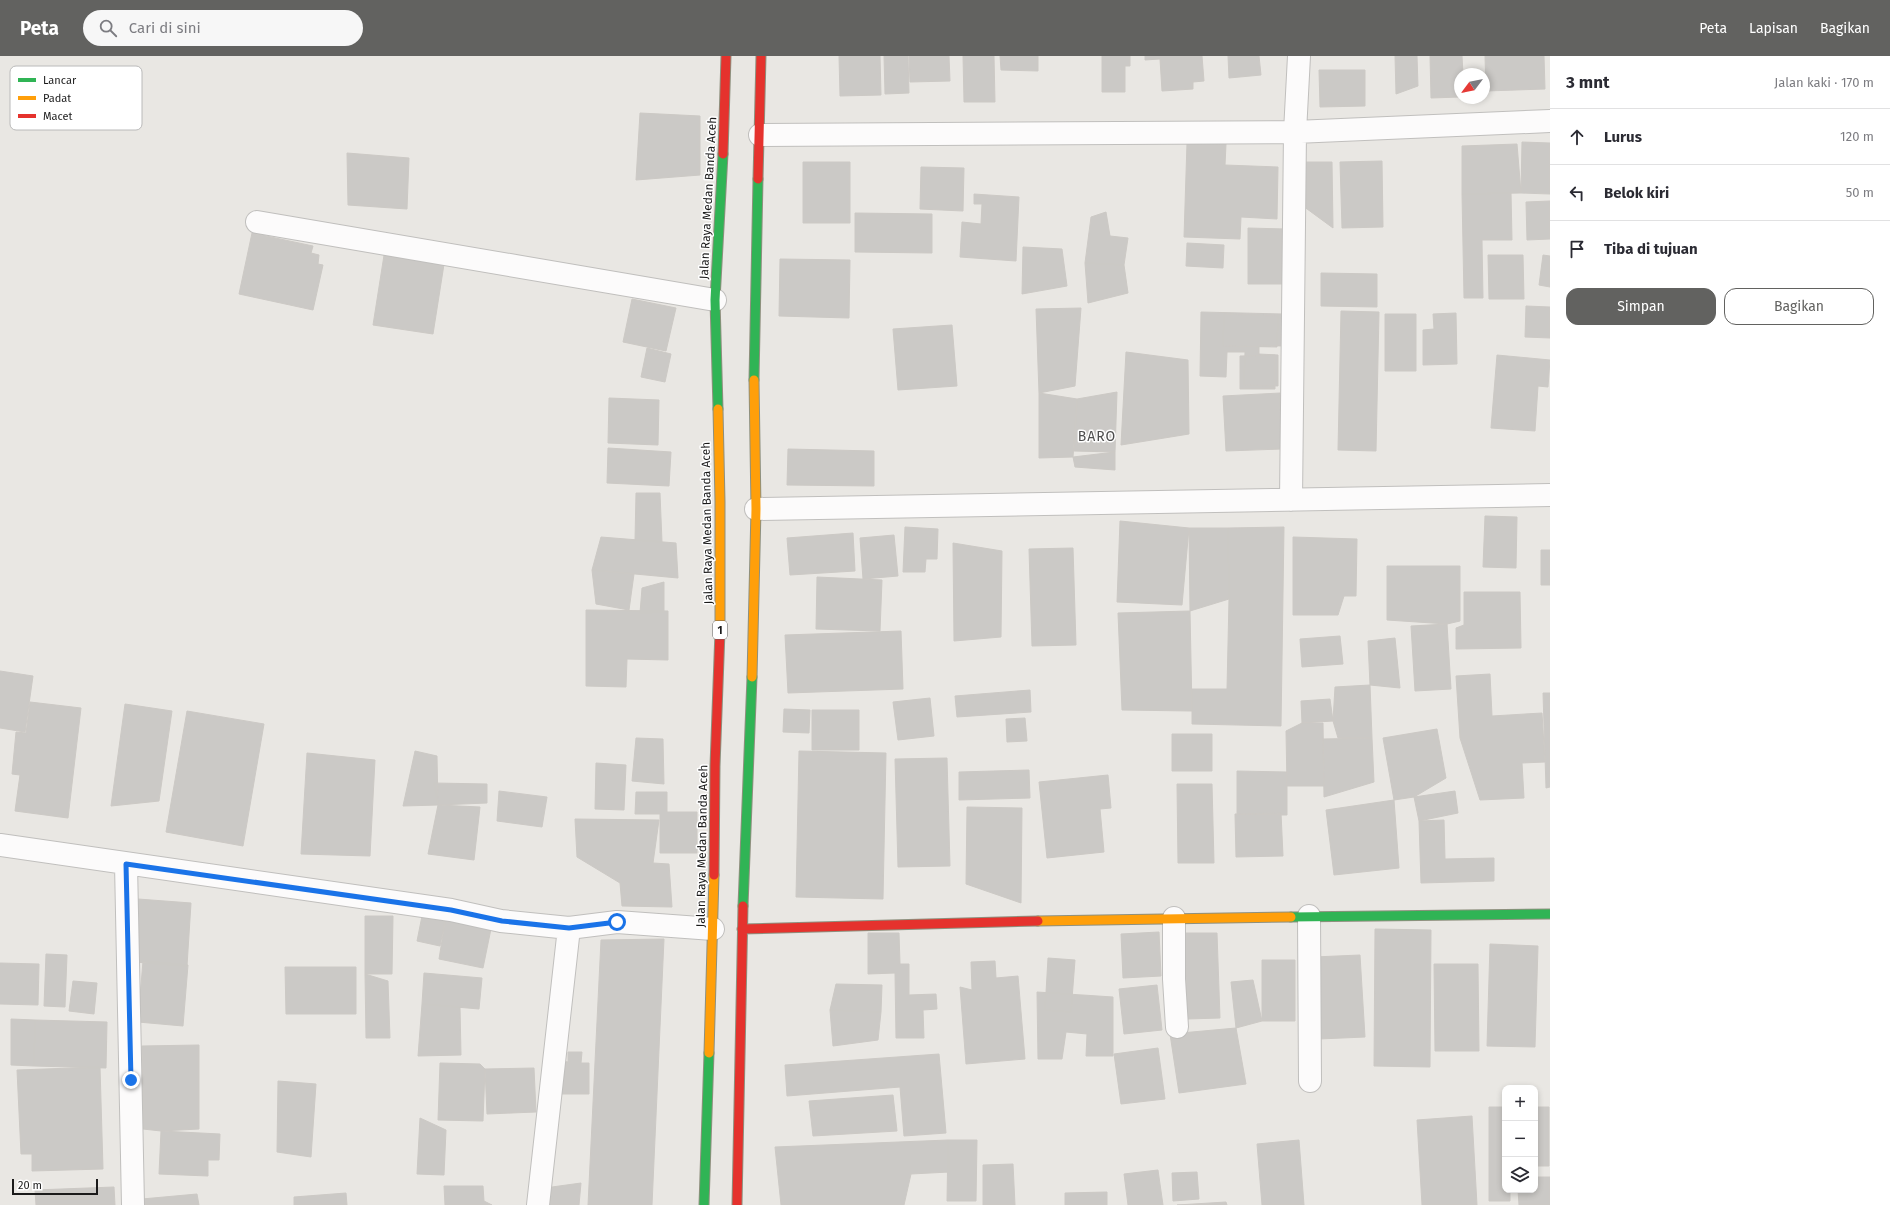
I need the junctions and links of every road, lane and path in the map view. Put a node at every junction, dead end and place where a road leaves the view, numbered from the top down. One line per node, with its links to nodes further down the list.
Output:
1 (726, 56): 8 (main road, Jalan Raya Medan Banda Aceh / 1)
2 (761, 56): 6 (main road)
3 (1299, 56): 5 (street)
4 (1550, 121): 5 (street)
5 (1295, 132): 6 (street); 10 (street)
6 (760, 135): 11 (main road)
7 (257, 222): 8 (street)
8 (715, 300): 19 (main road, Jalan Raya Medan Banda Aceh / 1)
9 (1550, 495): 10 (street)
10 (1291, 500): 11 (street)
11 (756, 509): 18 (main road)
12 (0, 845): 13 (street)
13 (126, 864): 17 (street); 22 (street)
14 (1550, 914): 15 (main road)
15 (1309, 916): 16 (main road); 21 (street)
16 (1174, 918): 18 (main road); 20 (street)
17 (569, 928): 19 (street); 23 (street)
18 (742, 929): 25 (main road)
19 (714, 930): 24 (main road, Jalan Raya Medan Banda Aceh / 1)
20 (1177, 1027)
21 (1310, 1081)
22 (133, 1205)
23 (538, 1205)
24 (704, 1205)
25 (737, 1205)

